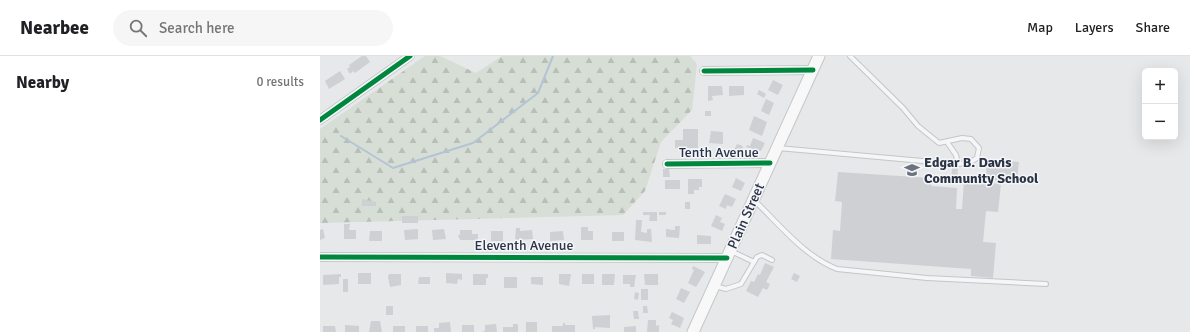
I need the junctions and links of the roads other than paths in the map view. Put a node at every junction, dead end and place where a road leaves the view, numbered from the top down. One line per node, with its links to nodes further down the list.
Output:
1 (410, 56): 6 (street)
2 (820, 56): 4 (main road, Plain Street)
3 (850, 56): 7 (lane)
4 (813, 70): 5 (street); 8 (main road, Plain Street)
5 (704, 71)
6 (320, 120)
7 (947, 142): 11 (lane); 11 (lane)
8 (777, 148): 9 (main road, Plain Street); 11 (lane)
9 (770, 163): 10 (street, Tenth Avenue); 12 (main road, Plain Street)
10 (667, 164)
11 (958, 164)
12 (754, 200): 13 (main road, Plain Street); 17 (lane)
13 (729, 254): 14 (street, Eleventh Avenue); 16 (lane); 18 (main road, Plain Street)
14 (320, 257)
15 (772, 260): 16 (lane)
16 (754, 262): 18 (lane)
17 (1046, 284)
18 (714, 286): 19 (main road, Plain Street)
19 (693, 332)

